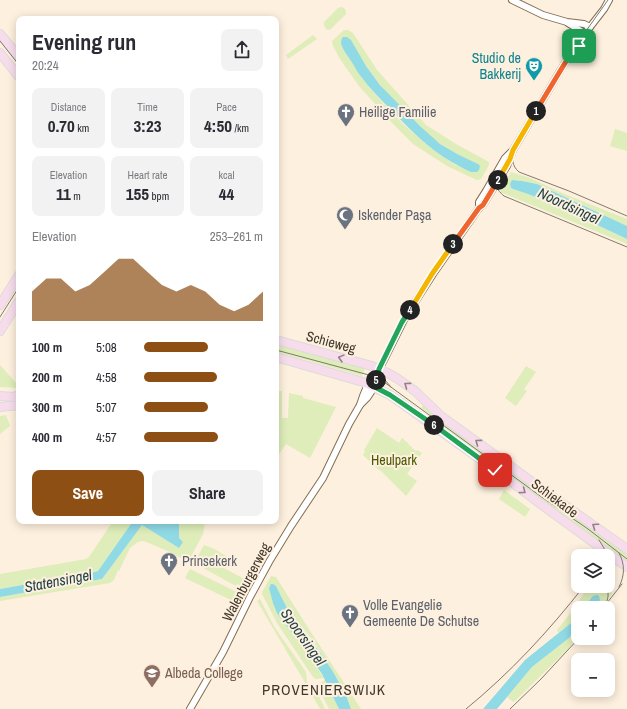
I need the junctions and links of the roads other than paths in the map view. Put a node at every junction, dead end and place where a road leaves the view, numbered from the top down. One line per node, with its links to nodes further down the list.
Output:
1 (512, 0): 4 (street)
2 (609, 0): 3 (street)
3 (604, 9): 5 (street); 7 (street)
4 (567, 22): 5 (street); 7 (street)
5 (590, 27): 7 (street)
6 (0, 34): 9 (main road)
7 (586, 34): 17 (street, Walenburgerweg)
8 (0, 53): 10 (main road)
9 (16, 53)
10 (16, 73)
11 (16, 280): 12 (main road)
12 (0, 305)
13 (16, 306): 14 (main road)
14 (0, 330)
15 (279, 341): 17 (main road, Schieweg, one-way to 15)
16 (279, 358): 18 (main road, Schieweg)
17 (379, 369): 18 (street, Walenburgerweg); 23 (main road, Schiekade, one-way to 17)
18 (371, 385): 24 (main road, Schiekade, one-way to 24); 25 (street, Walenburgerweg)
19 (0, 396): 20 (main road)
20 (16, 396)
21 (16, 405): 22 (main road)
22 (0, 407)
23 (627, 549)
24 (627, 567)
25 (190, 709)

